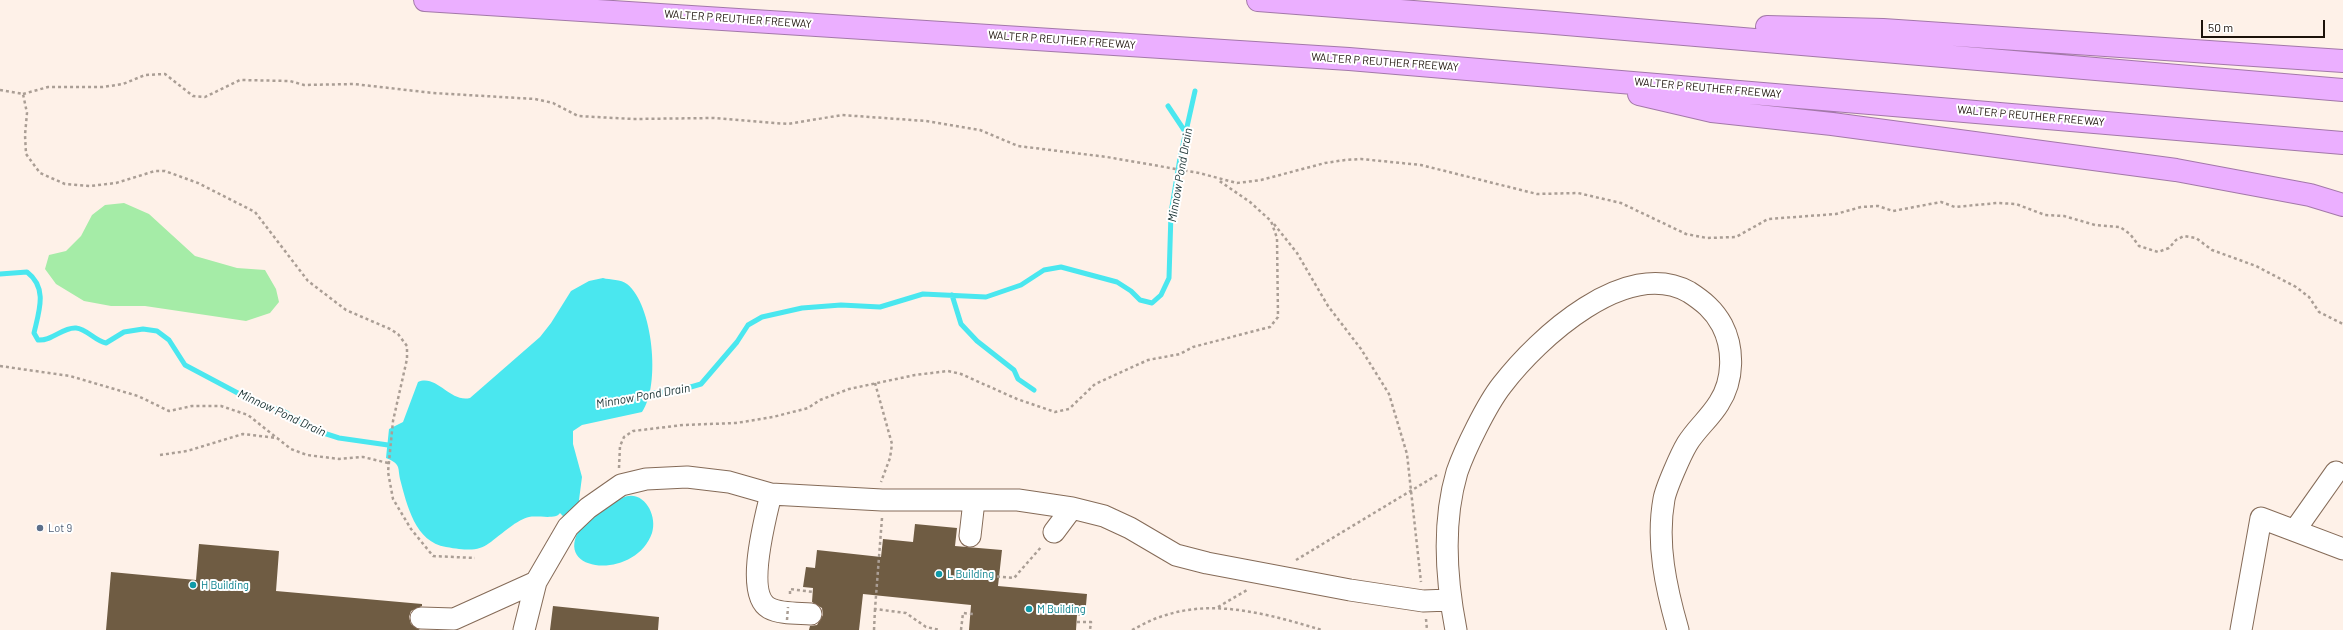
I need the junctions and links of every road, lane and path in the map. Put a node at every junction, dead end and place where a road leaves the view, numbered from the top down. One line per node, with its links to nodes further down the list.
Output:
1 (425, 0): 5 (highway, WALTER P REUTHER FREEWAY)
2 (1258, 0): 3 (highway)
3 (1543, 22): 4 (highway); 7 (highway)
4 (2343, 61)
5 (1564, 76): 9 (highway, WALTER P REUTHER FREEWAY); 11 (highway)
6 (0, 90): 8 (path)
7 (2343, 90)
8 (23, 94): 10 (path); 18 (path)
9 (2343, 143)
10 (1216, 179): 12 (path); 13 (path)
11 (2343, 205)
12 (1272, 221): 15 (path); 22 (path)
13 (2343, 324)
14 (0, 366): 16 (path)
15 (875, 383): 21 (path); 24 (path)
16 (277, 438): 17 (path); 18 (path)
17 (160, 455)
18 (388, 462): 31 (path)
19 (2336, 472): 27 (street)
20 (1457, 473): 22 (path); 35 (street); 55 (street)
21 (621, 485): 23 (street); 34 (street)
22 (1411, 491): 33 (path); 36 (path)
23 (771, 494): 24 (street); 40 (street)
24 (879, 500): 25 (street); 39 (path)
25 (974, 501): 26 (street); 29 (street)
26 (1072, 508): 28 (street); 33 (street)
27 (2295, 530): 30 (street); 56 (street)
28 (1054, 532): 32 (path)
29 (970, 536)
30 (2343, 549)
31 (475, 558)
32 (991, 576)
33 (1270, 576): 36 (street); 38 (path)
34 (536, 582): 42 (street); 46 (street)
35 (1450, 600): 36 (street); 54 (street)
36 (1424, 601): 53 (path)
37 (788, 607): 43 (path, bridge)
38 (1218, 607): 51 (path); 52 (path)
39 (875, 609): 45 (path); 47 (path)
40 (811, 614)
41 (973, 614): 49 (path)
42 (421, 618)
43 (787, 620)
44 (1077, 622): 50 (path)
45 (926, 629): 48 (path)
46 (524, 630)
47 (874, 630)
48 (940, 630)
49 (961, 630)
50 (1090, 630)
51 (1132, 630)
52 (1322, 630)
53 (1427, 630)
54 (1456, 630)
55 (1678, 630)
56 (2242, 630)

